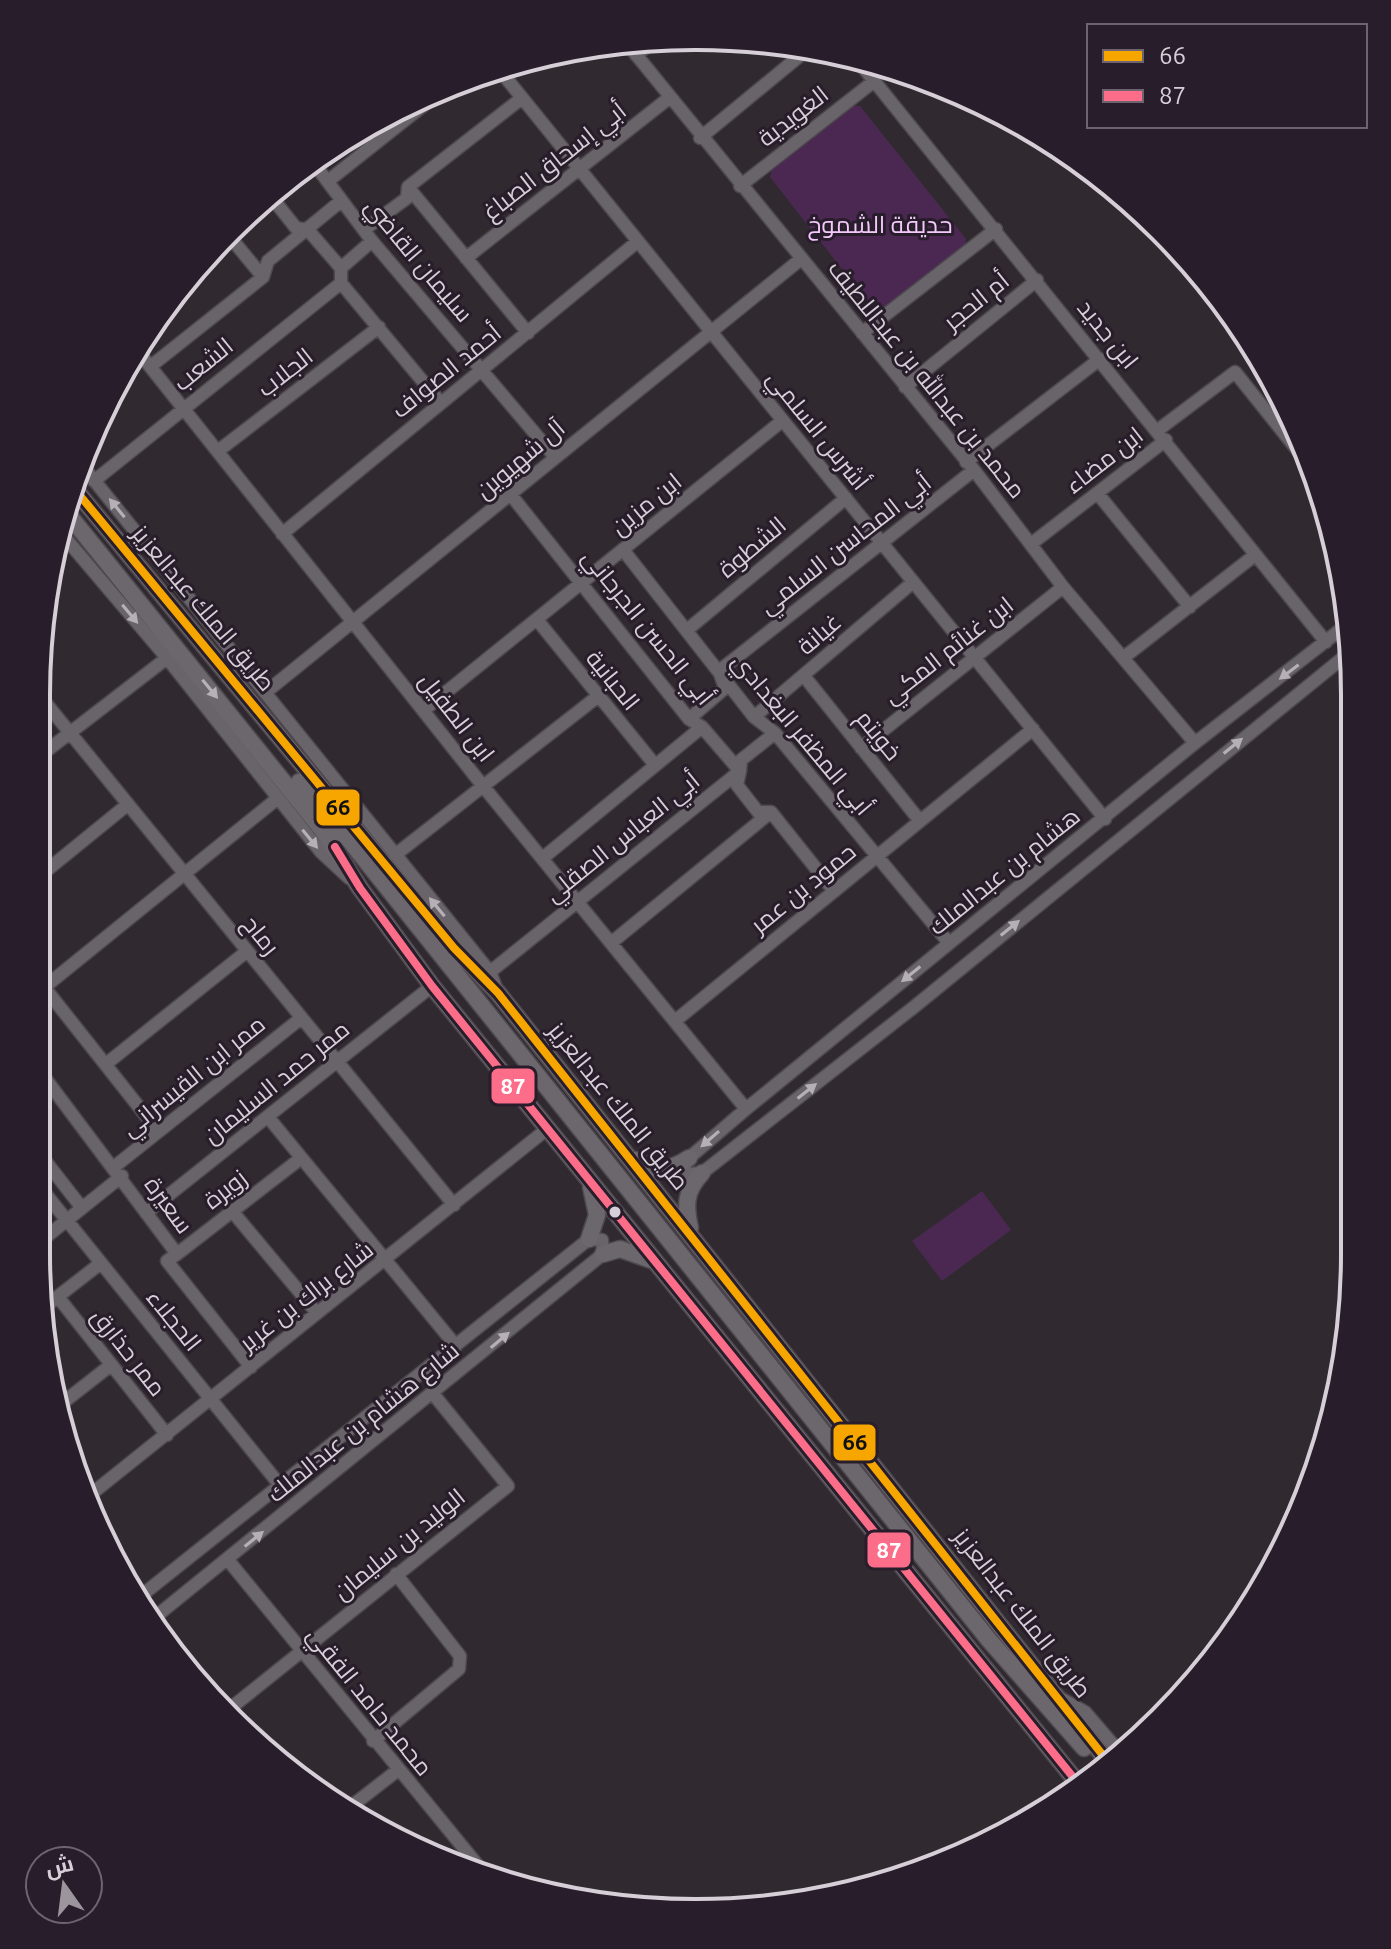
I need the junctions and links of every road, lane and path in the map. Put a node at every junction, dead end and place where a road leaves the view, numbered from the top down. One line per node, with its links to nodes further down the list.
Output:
1 (639, 53): 2 (street)
2 (636, 55): 8 (street, محمد بن عبدالله بن عبداللطيف)
3 (797, 58): 10 (street)
4 (866, 73): 6 (street, ابن جديد)
5 (506, 78): 7 (street, أشرس السلمي)
6 (873, 82): 14 (street, الغويدية); 19 (street, ابن جديد)
7 (522, 98): 11 (street, أشرس السلمي); 15 (street)
8 (669, 98): 10 (street, محمد بن عبدالله بن عبداللطيف); 11 (street, أبي إسحاق الصباغ)
9 (406, 119): 13 (street)
10 (700, 138): 14 (street, محمد بن عبدالله بن عبداللطيف)
11 (580, 170): 22 (street, أشرس السلمي); 24 (street, أبي إسحاق الصباغ)
12 (320, 171): 13 (street, سليمان القاضي)
13 (328, 181): 16 (street, سليمان القاضي)
14 (740, 186): 25 (street, محمد بن عبدالله بن عبداللطيف)
15 (408, 187): 18 (street); 24 (street)
16 (341, 201): 18 (street, سليمان القاضي); 20 (street)
17 (277, 204): 20 (street)
18 (365, 229): 21 (street, سليمان القاضي)
19 (996, 229): 28 (street, ابن جديد); 33 (street)
20 (308, 230): 26 (street); 27 (street)
21 (372, 241): 26 (street); 37 (street, سليمان القاضي)
22 (637, 242): 31 (street, أحمد الصواف); 32 (street, أشرس السلمي)
23 (235, 243): 27 (street)
24 (466, 258): 31 (street)
25 (801, 259): 32 (street, آل شهيوين); 33 (street, محمد بن عبدالله بن عبداللطيف)
26 (341, 268): 29 (street)
27 (263, 277): 36 (street)
28 (1037, 280): 35 (street, ابن جديد); 38 (street, أم الحجر)
29 (341, 283): 30 (street); 40 (street, الشعب)
30 (379, 327): 39 (street); 44 (street, الجلاب)
31 (528, 333): 37 (street, أحمد الصواف)
32 (713, 333): 41 (street, أشرس السلمي); 45 (street, آل شهيوين)
33 (862, 333): 38 (street, محمد بن عبدالله بن عبداللطيف)
34 (145, 359): 36 (street, ابن الطفيل)
35 (1100, 359): 42 (street, ابن جديد); 46 (street, أبي المحاسن السلمي)
36 (151, 366): 40 (street, ابن الطفيل)
37 (482, 370): 39 (street, أحمد الصواف); 45 (street, سليمان القاضي)
38 (905, 387): 46 (street, محمد بن عبدالله بن عبداللطيف)
39 (440, 402): 54 (street, أحمد الصواف)
40 (183, 408): 44 (street, ابن الطفيل); 48 (street, الشعب)
41 (782, 421): 52 (street, أشرس السلمي); 58 (street, ابن مزين)
42 (1162, 435): 43 (street, ابن مضاء); 49 (street, ابن مضاء); 59 (street, ابن جديد)
43 (1286, 436)
44 (218, 451): 54 (street, ابن الطفيل)
45 (555, 457): 50 (street, آل شهيوين)
46 (970, 466): 56 (street, محمد بن عبدالله بن عبداللطيف); 57 (street, أبي المحاسن السلمي)
47 (89, 474): 48 (street)
48 (94, 481): 76 (street, one-way to 48)
49 (1098, 494): 56 (street, ابن مضاء); 63 (street)
50 (511, 495): 61 (street, أبي الحسن الجرجاني); 65 (street, آل شهيوين)
51 (81, 497): 90 (main road, طريق الملك عبدالعزيز)
52 (846, 498): 57 (street, أشرس السلمي); 66 (street, الشطوة)
53 (74, 521): 83 (main road, طريق الملك عبدالعزيز, one-way to 83)
54 (282, 534): 65 (street, ابن الطفيل)
55 (69, 542): 70 (street, one-way to 70)
56 (1031, 544): 62 (street, محمد بن عبدالله بن عبداللطيف)
57 (881, 545): 60 (street, أشرس السلمي); 74 (street, أبي المحاسن السلمي)
58 (624, 551): 61 (street, ابن مزين); 66 (street, أبي المظفر البغدادي)
59 (1255, 555): 63 (street); 68 (street, ابن جديد)
60 (912, 583): 69 (street, أشرس السلمي); 75 (street, غيانة)
61 (583, 584): 64 (street, ابن مزين); 81 (street, أبي الحسن الجرجاني)
62 (1063, 587): 69 (street, ابن غنائم المكي); 71 (street, محمد بن عبدالله بن عبداللطيف)
63 (1190, 607): 71 (street)
64 (538, 621): 77 (street, الحبانية); 79 (street, ابن مزين)
65 (354, 623): 76 (street, آل شهيوين); 79 (street, ابن الطفيل)
66 (687, 630): 74 (street, أبي المظفر البغدادي)
67 (1338, 633): 68 (street, هشام بن عبدالملك)
68 (1323, 645): 73 (street, ابن جديد); 87 (street, هشام بن عبدالملك, one-way to 87)
69 (975, 657): 84 (street, أشرس السلمي); 89 (street, ابن غنائم المكي)
70 (167, 658): 85 (street); 95 (street)
71 (1123, 658): 87 (street, محمد بن عبدالله بن عبداللطيف)
72 (1340, 660): 73 (street, هشام بن عبدالملك)
73 (1334, 665): 92 (street, هشام بن عبدالملك, one-way to 73)
74 (719, 671): 80 (street, أبي المظفر البغدادي); 81 (street)
75 (804, 676): 80 (street, غيانة); 89 (street, خويتم)
76 (266, 692): 101 (street)
77 (597, 697): 91 (street, الحبانية); 94 (street)
78 (50, 708): 85 (street, رماح)
79 (424, 710): 94 (street, ابن الطفيل)
80 (754, 717): 86 (street, أبي المظفر البغدادي)
81 (689, 719): 82 (street, أبي الحسن الجرجاني)
82 (702, 727): 91 (street); 93 (street, أبي الحسن الجرجاني)
83 (243, 728): 100 (main road); 106 (main road, طريق الملك عبدالعزيز)
84 (1033, 729): 98 (street, أشرس السلمي); 99 (street, حمود بن عمر)
85 (69, 732): 88 (street); 96 (street, رماح)
86 (775, 733): 93 (street, أبي العباس الصقلي); 103 (street, أبي المظفر البغدادي)
87 (1191, 747): 92 (street, محمد بن عبدالله بن عبداللطيف); 98 (street, هشام بن عبدالملك)
88 (50, 748)
89 (861, 748): 99 (street, خويتم)
90 (296, 756): 100 (main road); 115 (main road, طريق الملك عبدالعزيز)
91 (655, 765): 102 (street)
92 (1204, 770): 132 (street, هشام بن عبدالملك, one-way to 92)
93 (740, 771): 97 (street, أبي الحسن الجرجاني); 108 (street, أبي العباس الصقلي)
94 (483, 786): 101 (street); 102 (street, ابن الطفيل)
95 (278, 798): 105 (street); 106 (street, one-way to 106)
96 (127, 805): 104 (street); 105 (street, رماح)
97 (771, 812): 107 (street, أبي الحسن الجرجاني); 109 (street)
98 (1105, 819): 110 (street, هشام بن عبدالملك)
99 (920, 821): 103 (street, حمود بن عمر)
100 (350, 841): 167 (main road)
101 (395, 855): 112 (street, one-way to 101)
102 (544, 857): 108 (street, ابن الطفيل)
103 (877, 857): 107 (street, حمود بن عمر); 110 (street, أبي المظفر البغدادي)
104 (50, 868)
105 (182, 872): 111 (street, رماح); 113 (street)
106 (360, 888): 114 (main road, طريق الملك عبدالعزيز)
107 (834, 891): 118 (street, حمود بن عمر)
108 (578, 900): 109 (street, ابن الطفيل); 112 (street, أبي العباس الصقلي)
109 (611, 943): 118 (street, ابن الطفيل)
110 (949, 943): 122 (street, هشام بن عبدالملك, one-way to 122)
111 (246, 952): 117 (street, رماح); 120 (street)
112 (490, 972): 115 (street)
113 (50, 982)
114 (432, 986): 119 (street, ممر حمد السليمان); 124 (main road, طريق الملك عبدالعزيز)
115 (498, 993): 126 (main road, طريق الملك عبدالعزيز)
116 (50, 1001): 120 (street)
117 (300, 1019): 119 (street, رماح); 125 (street, ممر ابن القيسراني)
118 (675, 1021): 122 (street, ابن الطفيل)
119 (337, 1062): 123 (street, ممر حمد السليمان); 135 (street, رماح)
120 (106, 1064): 125 (street)
121 (50, 1084): 131 (street, سعيرة)
122 (746, 1109): 127 (street, هشام بن عبدالملك, one-way to 127)
123 (268, 1117): 128 (street); 138 (street, ممر حمد السليمان)
124 (547, 1129): 133 (main road, طريق الملك عبدالعزيز); 135 (street, شارع براك بن غرير)
125 (158, 1131): 131 (street, ممر ابن القيسراني)
126 (627, 1154): 127 (main road); 140 (main road, طريق الملك عبدالعزيز)
127 (689, 1158): 132 (street)
128 (300, 1159): 137 (street, زويرة); 145 (street)
129 (50, 1167): 130 (street)
130 (52, 1170): 136 (street)
131 (118, 1172): 136 (street, ممر ابن القيسراني); 138 (street, سعيرة)
132 (702, 1173): 140 (main road)
133 (590, 1181): 142 (main road); 147 (main road, طريق الملك عبدالعزيز)
134 (50, 1199): 139 (street, الحجلاء)
135 (454, 1205): 145 (street, شارع براك بن غرير)
136 (82, 1208): 139 (street, ممر ابن القيسراني)
137 (232, 1211): 143 (street, زويرة); 150 (street)
138 (146, 1213): 143 (street, سعيرة)
139 (67, 1220): 141 (street, ممر ابن القيسراني); 146 (street, الحجلاء)
140 (692, 1233): 165 (main road, طريق الملك عبدالعزيز)
141 (50, 1234)
142 (589, 1239): 144 (street); 151 (street, شارع هشام بن عبدالملك)
143 (177, 1254): 153 (street, سعيرة)
144 (603, 1254): 147 (main road); 154 (street, شارع هشام بن عبدالملك, one-way to 144)
145 (384, 1262): 150 (street, شارع براك بن غرير); 151 (street)
146 (101, 1263): 148 (street); 156 (street, الحجلاء)
147 (658, 1263): 175 (main road, طريق الملك عبدالعزيز)
148 (58, 1297): 149 (street); 152 (street, ممر حذارق)
149 (52, 1302)
150 (317, 1313): 153 (street, شارع براك بن غرير)
151 (456, 1346): 158 (street, شارع هشام بن عبدالملك)
152 (111, 1365): 155 (street); 157 (street, ممر حذارق)
153 (251, 1367): 156 (street, شارع براك بن غرير)
154 (434, 1395): 160 (street, شارع هشام بن عبدالملك, one-way to 154); 161 (street, الوليد بن سليمان)
155 (67, 1399)
156 (210, 1400): 157 (street, شارع براك بن غرير); 158 (street, الحجلاء)
157 (167, 1435): 159 (street, شارع براك بن غرير)
158 (279, 1484): 162 (street, شارع هشام بن عبدالملك)
159 (95, 1491)
160 (228, 1560): 163 (street, شارع هشام بن عبدالملك); 164 (street, محمد حامد الفقي)
161 (396, 1574): 164 (street, الوليد بن سليمان); 168 (street)
162 (146, 1592)
163 (160, 1613)
164 (301, 1652): 166 (street, الوليد بن سليمان); 168 (street, محمد حامد الفقي)
165 (1060, 1698): 169 (main road, طريق الملك عبدالعزيز); 170 (street)
166 (235, 1706)
167 (1073, 1734): 169 (main road); 173 (main road)
168 (373, 1741): 174 (street, محمد حامد الفقي)
169 (1094, 1745): 171 (main road); 172 (main road, طريق الملك عبدالعزيز)
170 (1112, 1746)
171 (1107, 1750)
172 (1102, 1755)
173 (1093, 1762)
174 (398, 1770): 176 (street); 177 (street, محمد حامد الفقي)
175 (1073, 1777)
176 (356, 1802)
177 (473, 1859)

